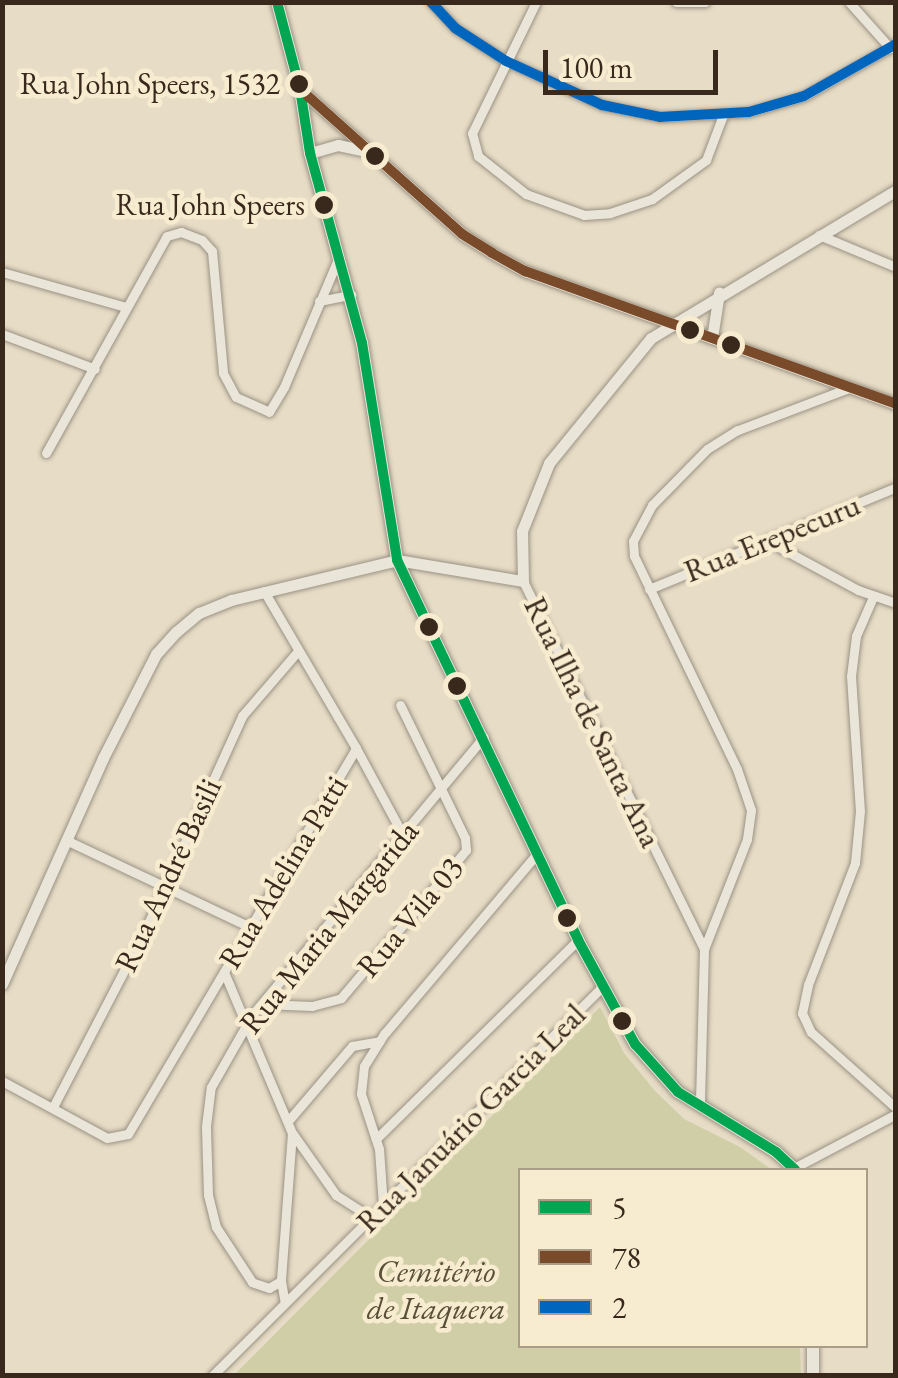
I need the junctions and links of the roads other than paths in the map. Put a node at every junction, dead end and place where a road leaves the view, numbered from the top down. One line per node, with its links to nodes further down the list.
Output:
1 (277, 2): 9 (main road)
2 (431, 2): 8 (street)
3 (536, 2): 8 (street)
4 (676, 2): 5 (street)
5 (705, 2)
6 (850, 2): 7 (street)
7 (893, 46): 10 (street)
8 (506, 61): 10 (street); 10 (street)
9 (300, 89): 11 (main road); 12 (street)
10 (723, 115)
11 (310, 153): 12 (street); 15 (main road)
12 (370, 153): 22 (street)
13 (896, 190): 14 (street, Rua Ilha de Santa Ana)
14 (818, 234): 16 (street); 18 (street, Rua Ilha de Santa Ana)
15 (340, 255): 19 (main road); 20 (street)
16 (896, 266)
17 (2, 272): 21 (street)
18 (719, 293): 22 (street, Rua Ilha de Santa Ana); 24 (street)
19 (351, 296): 20 (street); 31 (main road)
20 (319, 301): 21 (street)
21 (126, 307): 25 (street)
22 (673, 322): 24 (street); 32 (street, Rua Ilha de Santa Ana)
23 (2, 334): 25 (street)
24 (712, 338): 26 (street)
25 (95, 369): 28 (street)
26 (851, 387): 27 (street); 33 (street)
27 (896, 404)
28 (46, 453)
29 (896, 487): 30 (street, Rua Erepecuru)
30 (766, 540): 33 (street, Rua Erepecuru); 35 (street)
31 (397, 560): 32 (street); 34 (street); 39 (main road)
32 (524, 580): 48 (street, Rua Ilha de Santa Ana)
33 (649, 589): 48 (street)
34 (264, 591): 37 (street, Rua Adelina Patti); 43 (street)
35 (873, 596): 36 (street); 58 (street)
36 (896, 603)
37 (297, 652): 40 (street, Rua Adelina Patti); 45 (street, Rua André Basili)
38 (400, 705): 41 (street, Rua Vila 03)
39 (484, 737): 41 (street, Rua Maria Margarida); 44 (main road)
40 (356, 748): 42 (street); 46 (street, Rua Adelina Patti)
41 (442, 789): 42 (street, Rua Maria Margarida); 52 (street, Rua Vila 03)
42 (404, 835): 52 (street, Rua Maria Margarida)
43 (66, 840): 45 (street); 50 (street)
44 (536, 854): 47 (main road); 54 (street)
45 (166, 887): 46 (street); 57 (street, Rua André Basili)
46 (250, 927): 49 (street, Rua Adelina Patti)
47 (578, 940): 51 (main road); 61 (street)
48 (704, 949): 56 (street, Rua Ilha de Santa Ana)
49 (224, 972): 53 (street); 57 (street, Rua Adelina Patti)
50 (2, 984)
51 (602, 987): 56 (main road); 64 (street, Rua Januário Garcia Leal)
52 (262, 1004): 53 (street, Rua Maria Margarida)
53 (246, 1025): 59 (street); 66 (street, Rua Maria Margarida)
54 (380, 1041): 59 (street); 61 (street)
55 (2, 1081): 57 (street)
56 (700, 1106): 62 (main road)
57 (53, 1107)
58 (896, 1111): 63 (street)
59 (288, 1121): 60 (street)
60 (292, 1133): 65 (street); 66 (street)
61 (376, 1139): 64 (street)
62 (792, 1168)
63 (798, 1168)
64 (383, 1206): 65 (street, Rua Januário Garcia Leal)
65 (372, 1218): 67 (street, Rua Januário Garcia Leal)
66 (281, 1281): 67 (street)
67 (285, 1303): 69 (street, Rua Januário Garcia Leal)
68 (813, 1348): 70 (main road)
69 (212, 1376)
70 (814, 1376)

